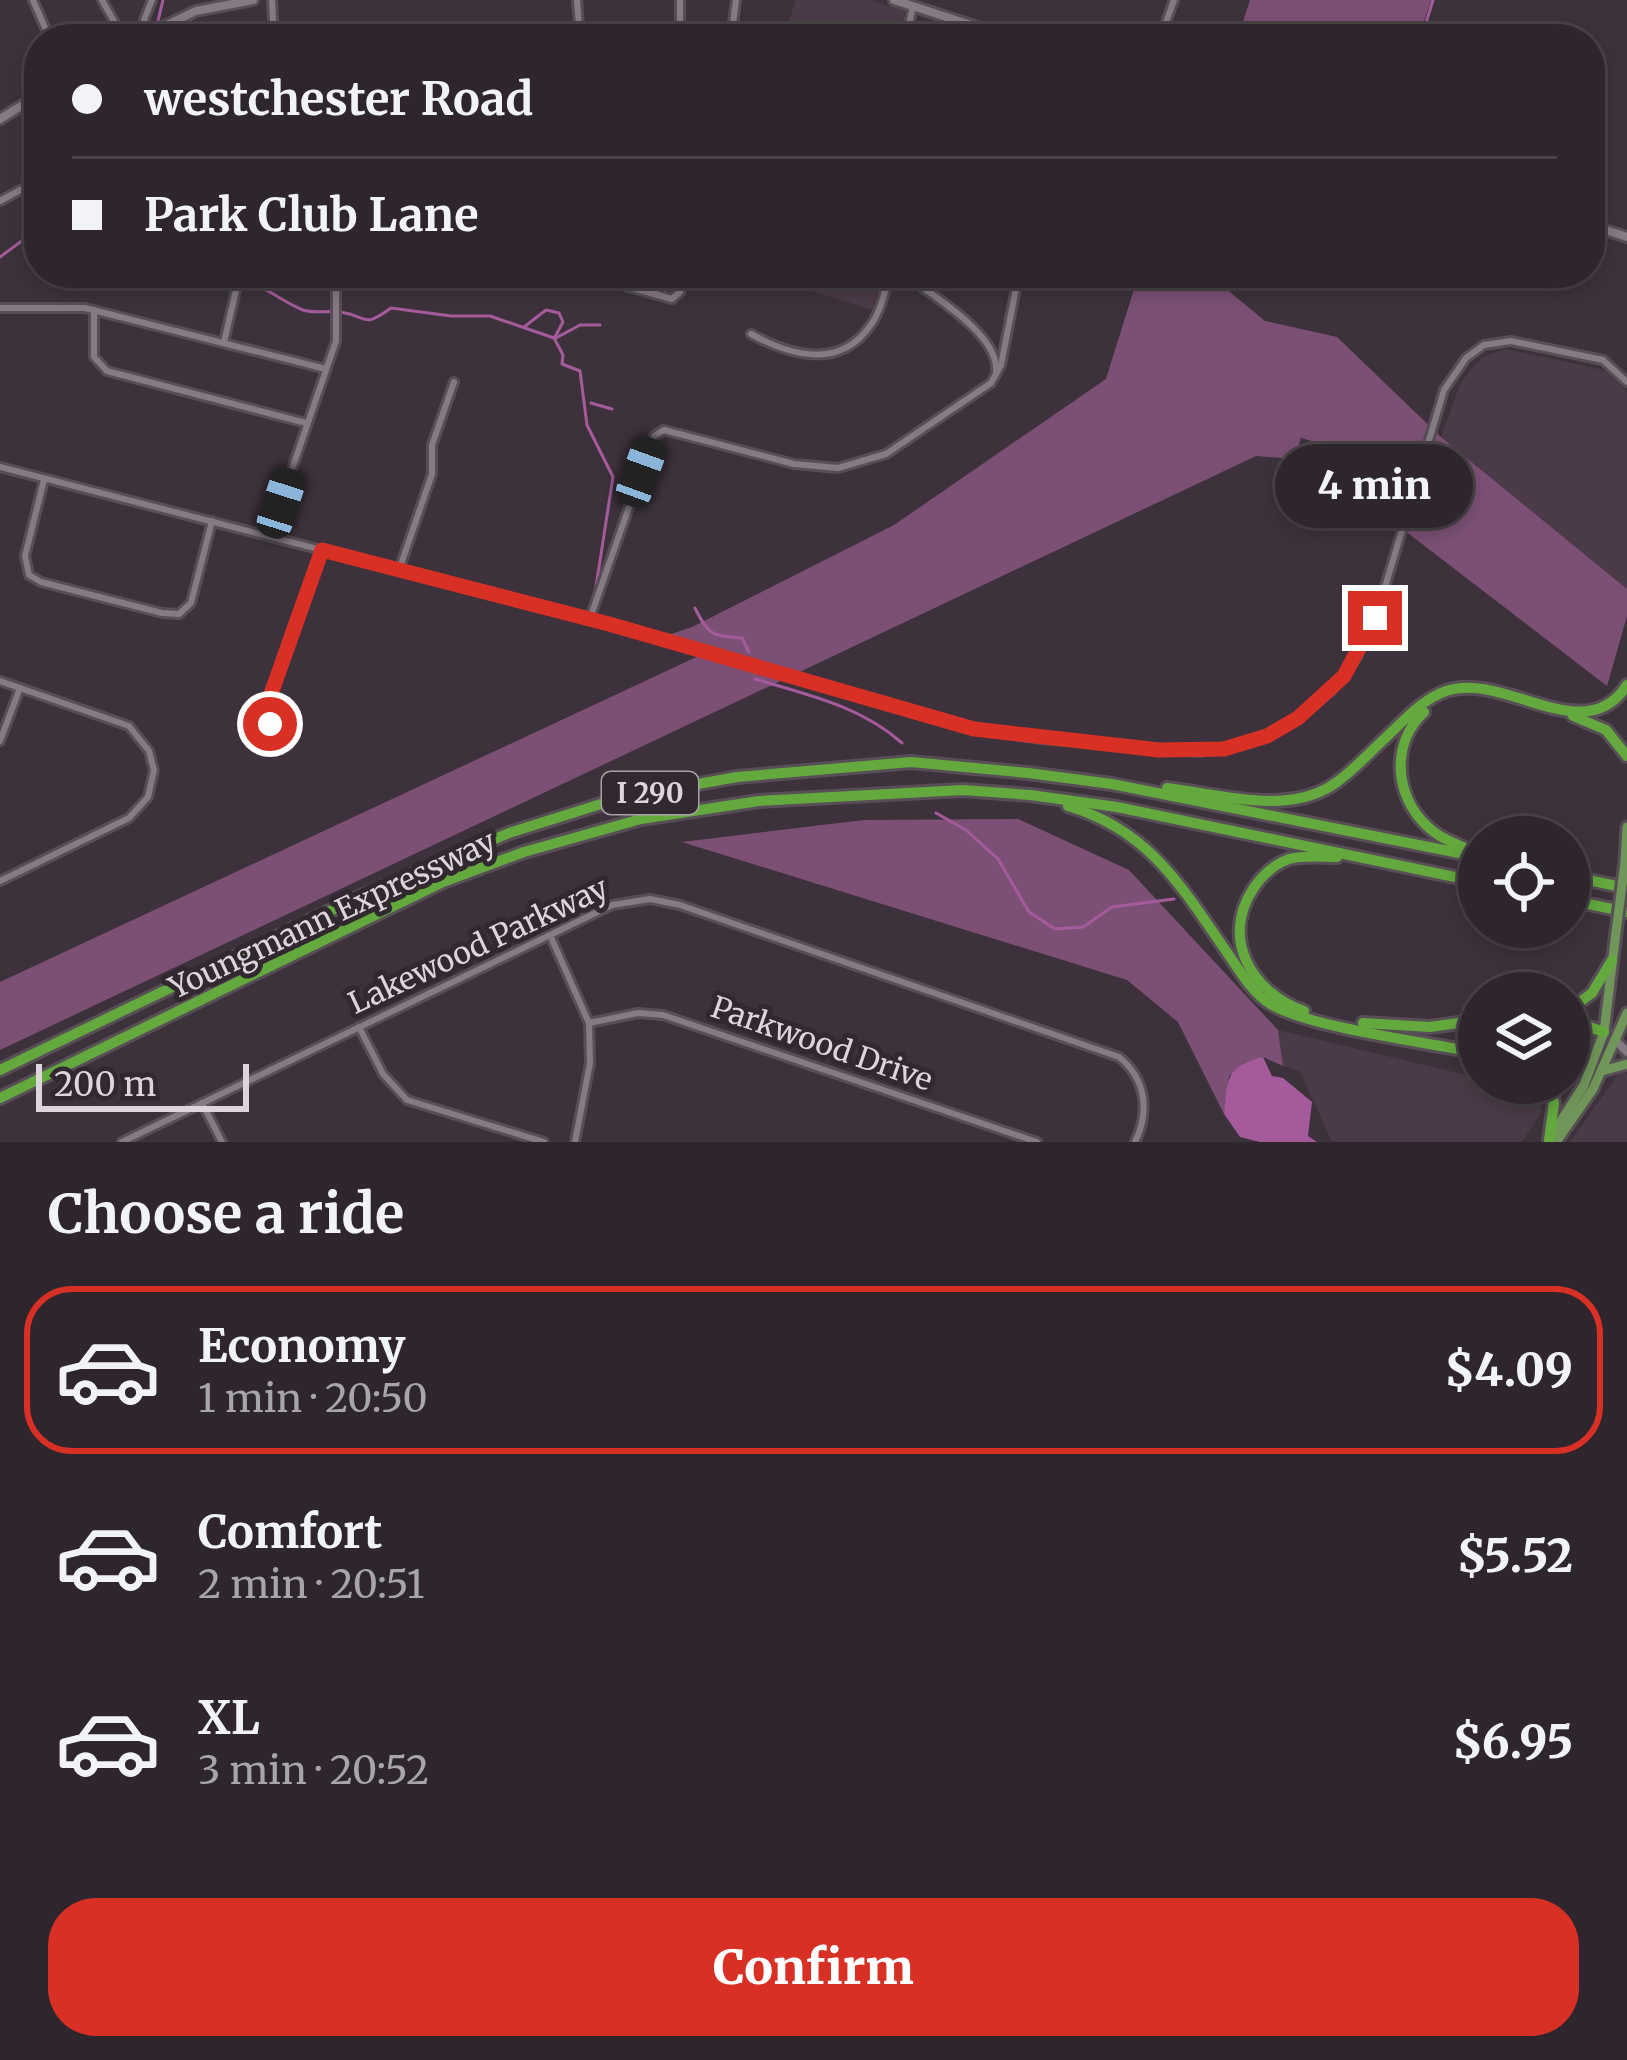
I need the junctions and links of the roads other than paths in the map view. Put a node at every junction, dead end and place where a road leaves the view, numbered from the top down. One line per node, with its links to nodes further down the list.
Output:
1 (253, 0): 4 (street)
2 (894, 0): 3 (street)
3 (913, 5): 6 (street); 7 (street)
4 (193, 7): 5 (street)
5 (164, 24)
6 (909, 24)
7 (969, 24)
8 (237, 288): 22 (street)
9 (336, 288): 23 (street)
10 (631, 288): 16 (street)
11 (656, 288): 16 (street)
12 (681, 288): 16 (street)
13 (884, 288): 20 (street)
14 (922, 288): 21 (street)
15 (1016, 288): 19 (street)
16 (654, 295)
17 (0, 308): 18 (street)
18 (94, 310): 22 (street); 27 (street)
19 (1008, 331): 21 (street); 24 (street)
20 (751, 334)
21 (983, 336): 24 (street)
22 (224, 342): 23 (street)
23 (326, 369): 27 (street)
24 (992, 381): 34 (street)
25 (454, 382): 33 (street)
26 (1627, 382): 34 (street)
27 (308, 423): 31 (street)
28 (0, 467): 29 (street)
29 (44, 478): 30 (street); 30 (street)
30 (212, 521): 31 (street)
31 (269, 536): 32 (street)
32 (322, 550): 33 (street); 38 (street)
33 (399, 570): 34 (street)
34 (590, 619)
35 (0, 681): 37 (street)
36 (1627, 686): 41 (highway)
37 (20, 688): 39 (street); 50 (street)
38 (279, 733)
39 (0, 741)
40 (1627, 757): 44 (highway)
41 (1112, 784): 45 (highway, Youngmann Expressway / I 290); 68 (highway, Youngmann Expressway / I 290)
42 (1030, 795): 46 (highway, Youngmann Expressway / I 290); 63 (highway); 71 (highway, Youngmann Expressway / I 290)
43 (1627, 827): 47 (main road)
44 (1458, 845)
45 (1458, 852)
46 (1365, 858): 48 (highway, Youngmann Expressway / I 290); 59 (highway)
47 (1625, 862): 55 (main road, bridge)
48 (1458, 878)
49 (1590, 880): 51 (highway)
50 (0, 881)
51 (1627, 888)
52 (1590, 904): 53 (highway)
53 (1627, 912)
54 (550, 935): 58 (street); 60 (street, Lakewood Parkway); 80 (street, Lakewood Parkway)
55 (1612, 961): 56 (highway); 64 (main road)
56 (1590, 994)
57 (1627, 1012): 64 (main road)
58 (589, 1023): 78 (street); 79 (street, Parkwood Drive)
59 (1458, 1025)
60 (359, 1027): 72 (street, Lakewood Parkway); 77 (street)
61 (1458, 1028): 63 (highway)
62 (1590, 1030): 64 (highway)
63 (1378, 1033): 65 (highway)
64 (1610, 1036): 66 (street); 69 (main road); 70 (main road); 74 (main road)
65 (1458, 1049)
66 (1627, 1052)
67 (1627, 1064): 69 (main road)
68 (0, 1070)
69 (1602, 1071): 70 (main road)
70 (1592, 1089): 74 (main road)
71 (0, 1098)
72 (202, 1103): 75 (street, Lakewood Parkway); 76 (street)
73 (1552, 1104): 74 (highway)
74 (1551, 1141)
75 (122, 1142)
76 (222, 1142)
77 (544, 1142)
78 (575, 1142)
79 (1037, 1142)
80 (1135, 1142)

